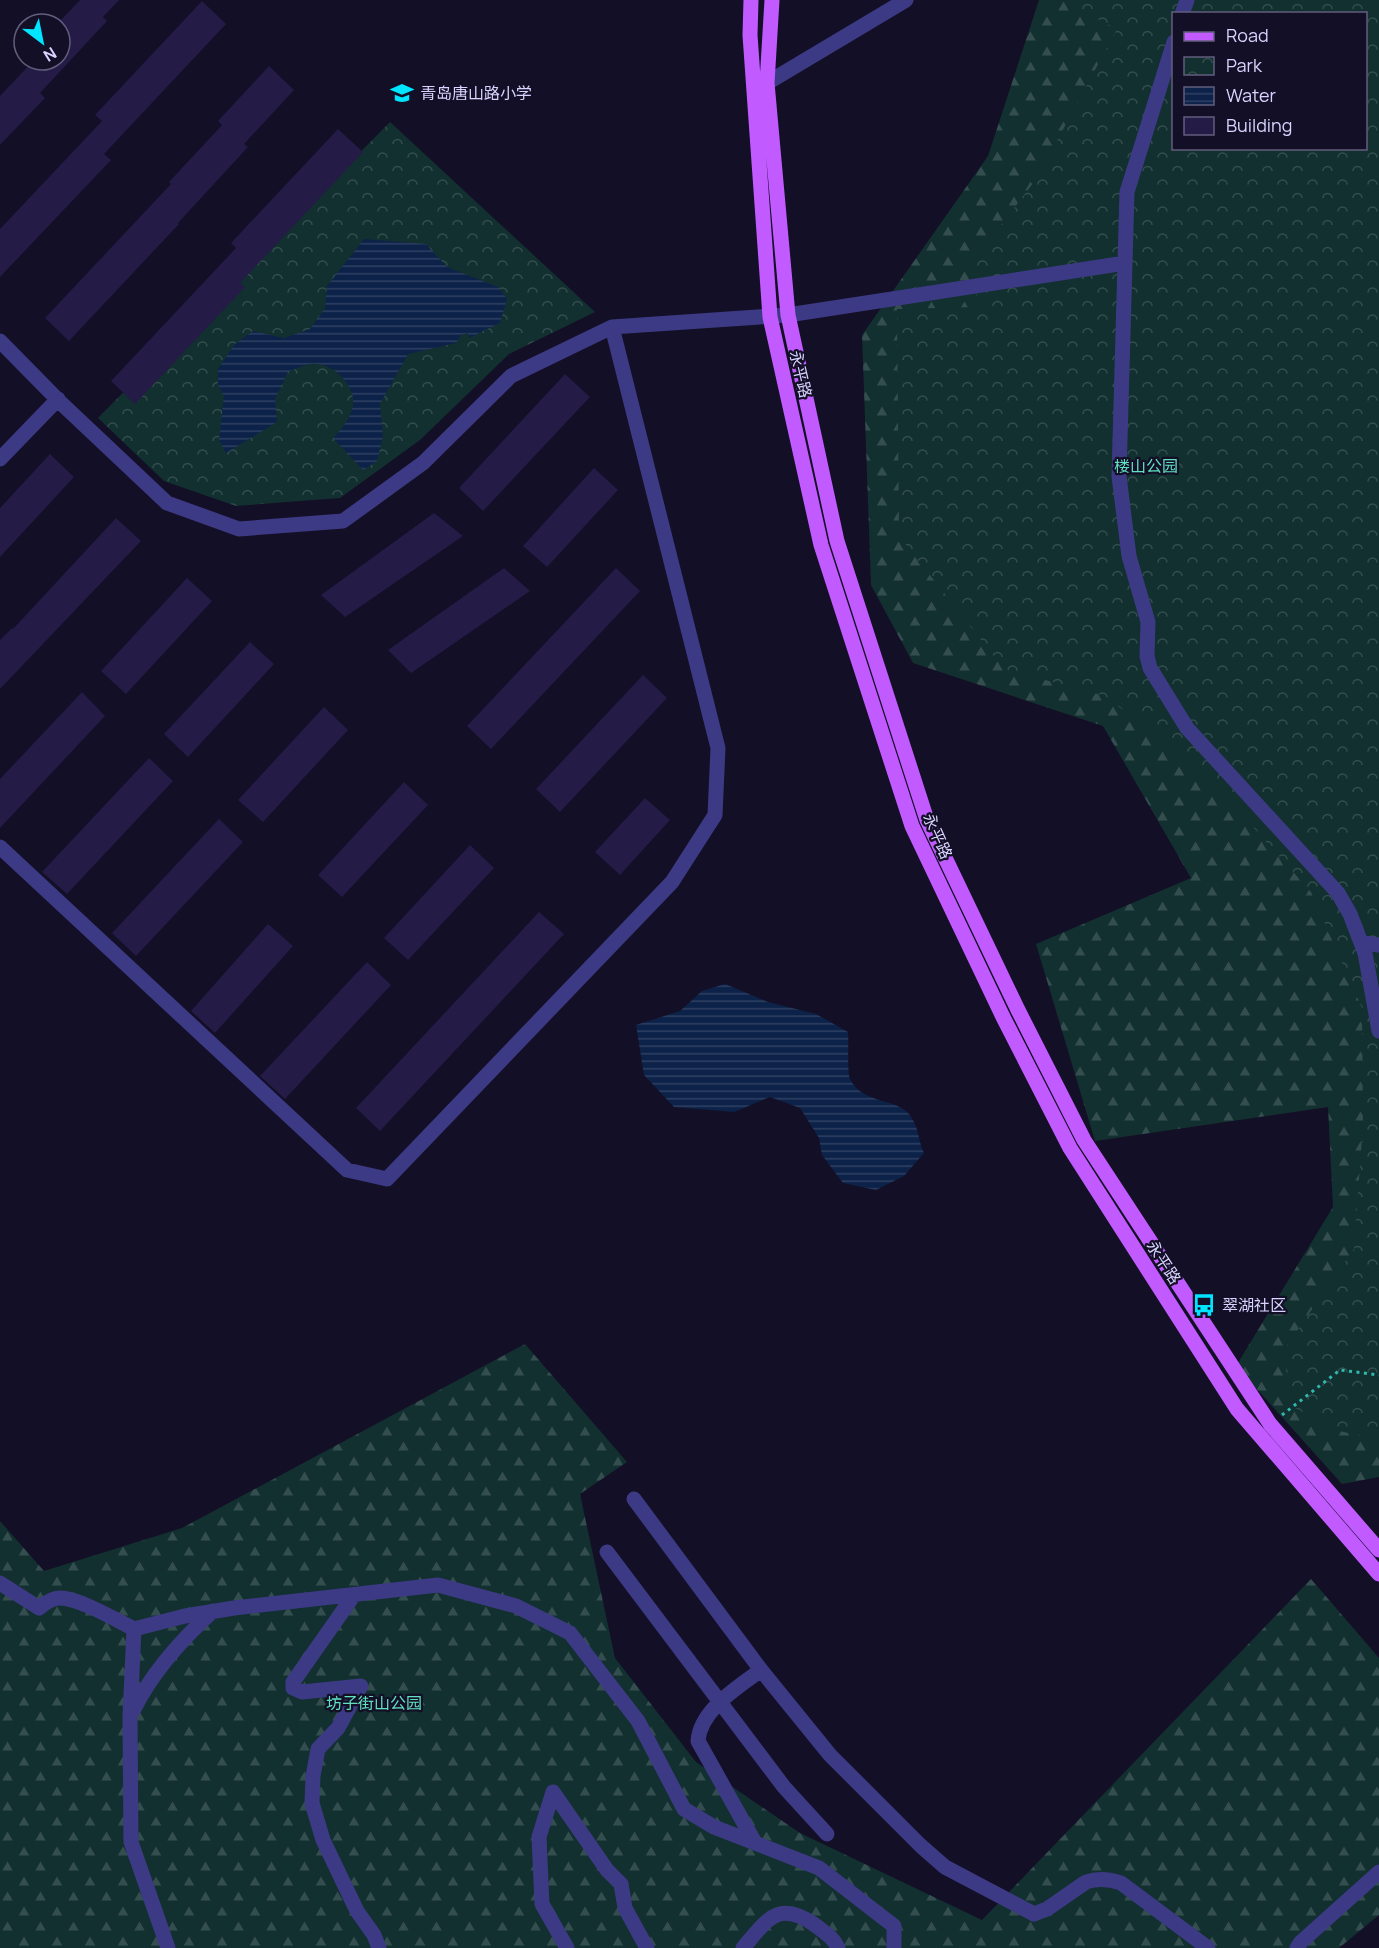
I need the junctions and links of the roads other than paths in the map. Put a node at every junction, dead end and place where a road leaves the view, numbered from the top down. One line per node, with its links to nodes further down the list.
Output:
1 (751, 0): 8 (main road, 永平路)
2 (772, 0): 5 (main road, 永平路)
3 (906, 0): 5 (street)
4 (1172, 45): 6 (street)
5 (767, 82): 7 (main road, 永平路)
6 (1125, 263): 7 (street); 14 (street)
7 (788, 315): 8 (street); 18 (main road, 永平路)
8 (770, 317): 9 (street); 20 (main road, 永平路)
9 (612, 327): 11 (street); 13 (street)
10 (0, 341): 11 (street)
11 (58, 399): 12 (street)
12 (0, 459)
13 (0, 847)
14 (1361, 942): 15 (street); 16 (street)
15 (1379, 945)
16 (1379, 1032)
17 (634, 1500): 25 (street)
18 (1379, 1550)
19 (607, 1552): 26 (street)
20 (1379, 1574)
21 (0, 1582): 24 (street)
22 (354, 1594): 23 (street); 29 (street); 33 (street)
23 (213, 1611): 24 (street); 27 (street)
24 (134, 1629): 27 (street)
25 (761, 1670): 26 (street); 38 (street)
26 (719, 1701): 28 (street); 29 (street)
27 (130, 1716): 32 (street)
28 (827, 1834)
29 (754, 1841): 37 (street)
30 (1379, 1872): 39 (street)
31 (744, 1947): 36 (street)
32 (168, 1948)
33 (379, 1948)
34 (567, 1948): 35 (street)
35 (647, 1948)
36 (838, 1948)
37 (894, 1948)
38 (1208, 1948)
39 (1297, 1948)

